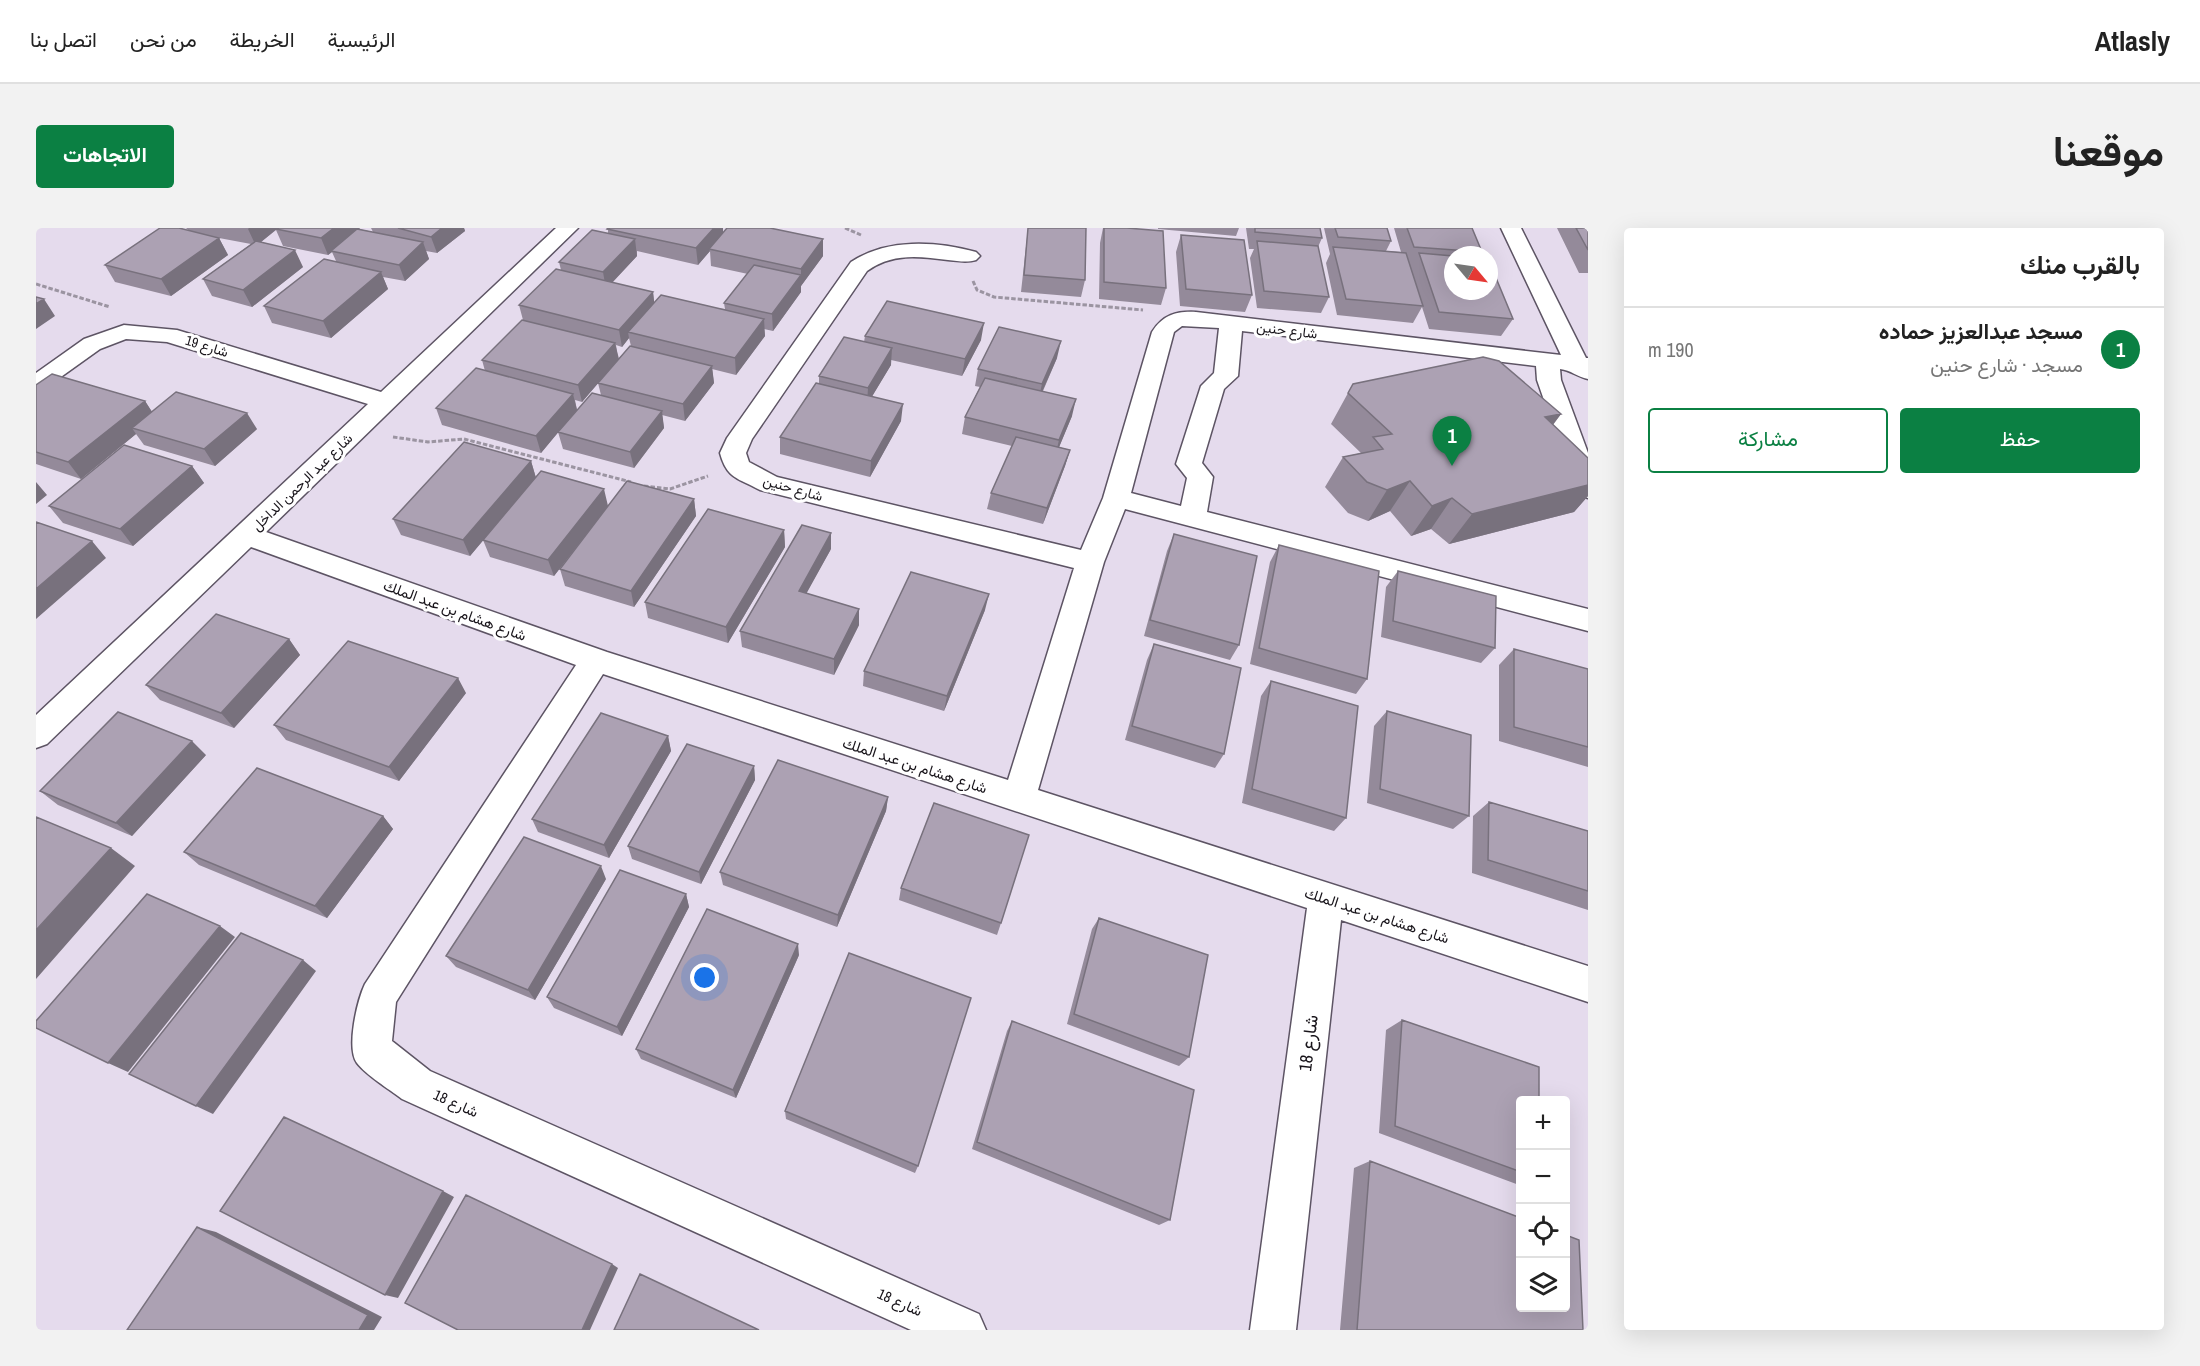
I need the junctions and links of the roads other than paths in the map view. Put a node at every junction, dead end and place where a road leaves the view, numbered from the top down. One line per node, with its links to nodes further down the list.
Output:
1 (568, 228): 8 (street, شارع عبد الرحمن الداخل)
2 (1511, 228): 6 (street)
3 (969, 256): 13 (street, شارع حنين)
4 (1231, 323): 5 (street, شارع حنين); 10 (street, شارع حنين); 11 (street)
5 (1547, 361): 6 (street, شارع حنين); 9 (street)
6 (1584, 367)
7 (36, 384): 8 (street, شارع 19)
8 (386, 402): 12 (street, شارع عبد الرحمن الداخل)
9 (1588, 489)
10 (1116, 498): 11 (street); 13 (street)
11 (1192, 518): 14 (street)
12 (246, 535): 15 (street, شارع هشام بن عبد الملك); 16 (street, شارع عبد الرحمن الداخل)
13 (1090, 562): 17 (street)
14 (1588, 621)
15 (596, 660): 17 (street, شارع هشام بن عبد الملك); 20 (street, شارع 18)
16 (36, 735)
17 (1019, 799): 18 (street, شارع هشام بن عبد الملك)
18 (1326, 898): 19 (street, شارع هشام بن عبد الملك); 21 (street, شارع 18)
19 (1588, 984)
20 (963, 1330)
21 (1273, 1330)

